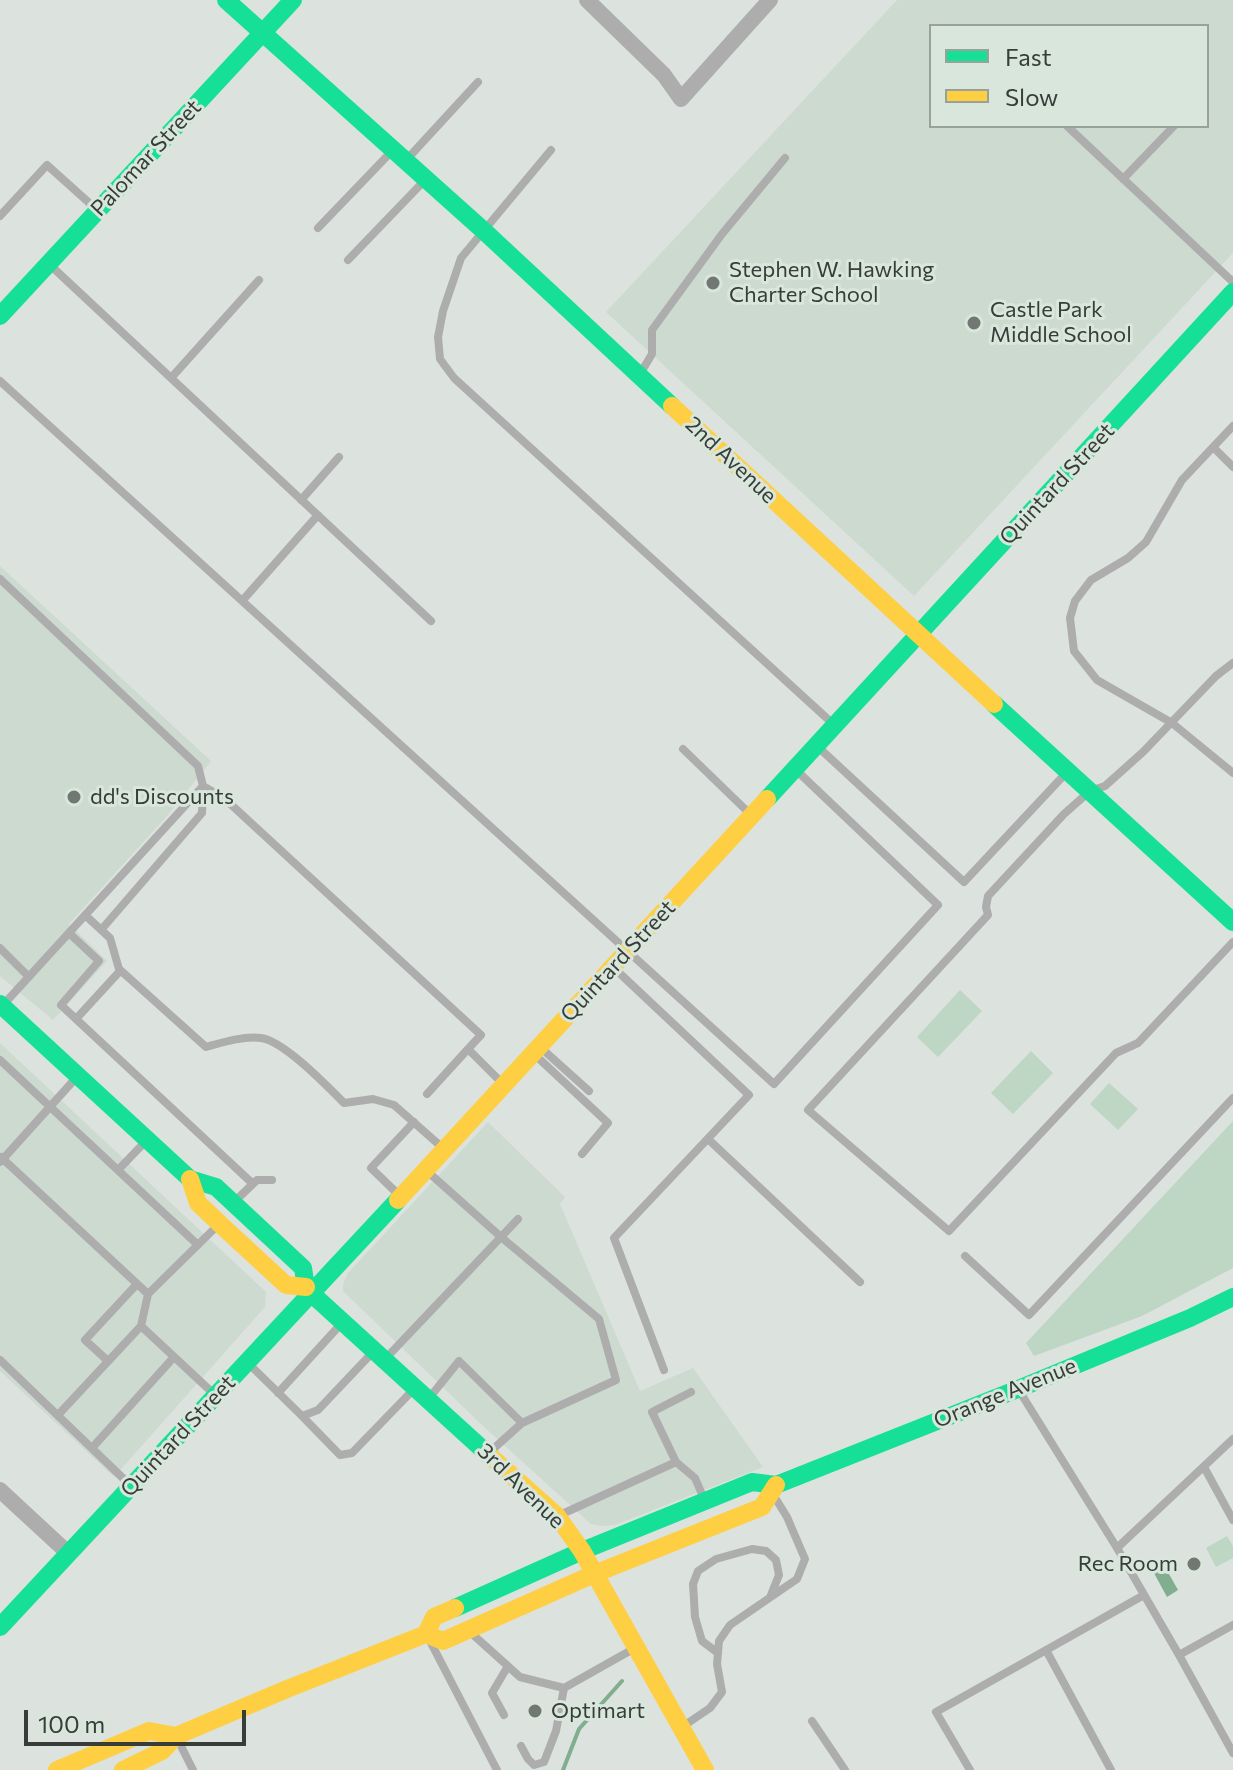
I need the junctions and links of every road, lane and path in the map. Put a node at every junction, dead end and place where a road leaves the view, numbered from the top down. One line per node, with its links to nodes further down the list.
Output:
1 (226, 0): 5 (main road, 2nd Avenue)
2 (293, 0): 5 (main road, Palomar Street)
3 (587, 0): 4 (street)
4 (770, 0)
5 (262, 33): 10 (main road, 2nd Avenue); 14 (main road, Palomar Street)
6 (478, 82): 10 (lane)
7 (1069, 128): 13 (lane)
8 (1172, 128): 13 (lane)
9 (551, 150): 17 (lane)
10 (399, 156): 12 (main road, 2nd Avenue); 16 (lane)
11 (785, 158): 24 (lane)
12 (426, 179): 17 (main road, 2nd Avenue); 18 (lane)
13 (1123, 179): 21 (lane)
14 (98, 211): 15 (lane); 19 (main road, Palomar Street)
15 (0, 216)
16 (318, 228)
17 (484, 231): 24 (main road, 2nd Avenue); 39 (lane)
18 (348, 260)
19 (49, 264): 23 (main road, Palomar Street); 25 (lane)
20 (259, 280): 25 (lane)
21 (1233, 282)
22 (1233, 292): 36 (main road, Quintard Street)
23 (0, 316)
24 (639, 375): 36 (main road, 2nd Avenue)
25 (171, 378): 31 (lane)
26 (0, 381): 34 (lane)
27 (1233, 426): 28 (lane)
28 (1214, 448): 30 (lane); 38 (lane)
29 (339, 457): 31 (lane)
30 (1233, 467)
31 (301, 500): 32 (lane)
32 (318, 515): 34 (lane); 35 (lane)
33 (0, 579): 45 (lane)
34 (242, 601): 54 (lane)
35 (431, 621)
36 (918, 635): 39 (main road, Quintard Street); 43 (main road, 2nd Avenue)
37 (1233, 663): 38 (lane)
38 (1172, 723): 44 (lane); 46 (lane)
39 (834, 726): 40 (main road, Quintard Street)
40 (816, 745): 42 (main road, Quintard Street); 43 (lane)
41 (683, 749): 47 (lane)
42 (795, 768): 47 (main road, Quintard Street); 54 (lane)
43 (1068, 771): 46 (main road, 2nd Avenue)
44 (1233, 773)
45 (203, 786): 48 (lane); 50 (lane); 60 (lane)
46 (1090, 791): 49 (main road, 2nd Avenue); 52 (lane)
47 (752, 816): 54 (main road, Quintard Street)
48 (85, 915): 50 (lane); 51 (lane)
49 (1233, 922)
50 (101, 930): 56 (lane)
51 (69, 933): 57 (lane); 59 (lane)
52 (1233, 942)
53 (0, 948): 57 (lane)
54 (628, 951): 55 (main road, Quintard Street)
55 (613, 967): 61 (main road, Quintard Street); 70 (lane)
56 (120, 971): 59 (lane); 69 (lane)
57 (29, 977): 58 (lane)
58 (1, 1005): 63 (main road, 3rd Avenue)
59 (76, 1019): 79 (lane)
60 (468, 1049): 64 (lane); 66 (lane)
61 (537, 1050): 64 (main road, Quintard Street); 65 (lane); 73 (lane)
62 (0, 1060): 68 (lane)
63 (78, 1076): 68 (lane); 71 (main road, 3rd Avenue)
64 (504, 1085): 72 (main road, Quintard Street)
65 (589, 1091)
66 (427, 1094)
67 (1233, 1098): 86 (lane)
68 (50, 1107): 74 (lane); 75 (lane)
69 (414, 1122): 72 (lane); 80 (lane)
70 (708, 1139): 87 (lane); 99 (lane)
71 (147, 1141): 75 (lane); 77 (main road, 3rd Avenue)
72 (444, 1150): 76 (main road, Quintard Street)
73 (582, 1154)
74 (1, 1159): 88 (lane)
75 (118, 1170): 85 (lane)
76 (426, 1170): 80 (main road, Quintard Street); 84 (lane)
77 (190, 1179): 81 (main road, 3rd Avenue); 83 (main road, 3rd Avenue)
78 (272, 1180): 79 (lane)
79 (252, 1183): 81 (lane)
80 (401, 1197): 89 (main road, Quintard Street)
81 (233, 1203): 89 (main road, 3rd Avenue)
82 (518, 1219): 84 (lane)
83 (220, 1224): 85 (lane); 89 (main road, 3rd Avenue)
84 (501, 1237): 94 (lane); 107 (lane)
85 (198, 1245): 90 (lane)
86 (965, 1256)
87 (860, 1282)
88 (137, 1284): 90 (lane); 97 (lane)
89 (309, 1290): 92 (main road, 3rd Avenue); 98 (main road, Quintard Street)
90 (148, 1294): 93 (lane)
91 (1233, 1297): 100 (main road, Orange Avenue)
92 (343, 1322): 94 (main road, 3rd Avenue); 102 (lane)
93 (141, 1326): 95 (lane); 97 (lane)
94 (379, 1355): 103 (main road, 3rd Avenue); 106 (lane)
95 (174, 1357): 104 (lane); 109 (lane)
96 (0, 1360): 105 (lane)
97 (108, 1361): 105 (lane)
98 (247, 1363): 102 (lane); 104 (main road, Quintard Street)
99 (664, 1370)
100 (1018, 1389): 114 (main road, Orange Avenue); 119 (lane)
101 (691, 1392): 111 (lane)
102 (278, 1393): 106 (lane)
103 (422, 1394): 106 (lane); 107 (lane); 110 (main road, 3rd Avenue)
104 (216, 1396): 113 (main road, Quintard Street)
105 (58, 1415): 109 (lane)
106 (302, 1416)
107 (522, 1423): 110 (lane)
108 (1233, 1439): 112 (lane)
109 (92, 1448): 113 (lane)
110 (488, 1454): 117 (main road, 3rd Avenue)
111 (676, 1462): 116 (lane); 117 (lane)
112 (1204, 1467): 118 (lane); 119 (lane)
113 (131, 1486): 121 (main road, Quintard Street)
114 (774, 1489): 116 (main road, Orange Avenue); 122 (main road, Orange Avenue); 124 (lane)
115 (0, 1490): 121 (street)
116 (705, 1501): 120 (main road, Orange Avenue)
117 (557, 1516): 120 (main road, 3rd Avenue)
118 (1233, 1520)
119 (1117, 1548): 123 (lane)
120 (582, 1551): 122 (main road, 3rd Avenue); 128 (main road, Orange Avenue)
121 (68, 1553): 126 (main road, Quintard Street)
122 (594, 1574): 127 (main road, Orange Avenue); 129 (main road, 3rd Avenue)
123 (1144, 1595): 130 (lane); 132 (lane)
124 (771, 1596): 131 (lane); 131 (lane)
125 (1233, 1625): 132 (lane)
126 (0, 1627)
127 (467, 1630): 128 (main road, Orange Avenue); 133 (lane)
128 (426, 1634): 138 (main road, Orange Avenue); 145 (lane)
129 (636, 1647): 134 (lane); 137 (main road, 3rd Avenue)
130 (1046, 1650): 148 (lane); 149 (lane)
131 (718, 1653): 137 (lane)
132 (1179, 1655): 141 (lane)
133 (508, 1666): 134 (lane); 135 (lane)
134 (564, 1688): 139 (lane)
135 (504, 1715)
136 (812, 1721): 147 (lane)
137 (681, 1728): 146 (main road, 3rd Avenue)
138 (176, 1736): 140 (main road, Orange Avenue); 143 (main road, Orange Avenue); 144 (lane)
139 (521, 1746)
140 (111, 1747): 142 (main road, Orange Avenue); 143 (lane)
141 (1233, 1753)
142 (57, 1770)
143 (122, 1770)
144 (193, 1770)
145 (497, 1770)
146 (705, 1770)
147 (845, 1770)
148 (970, 1770)
149 (1111, 1770)

